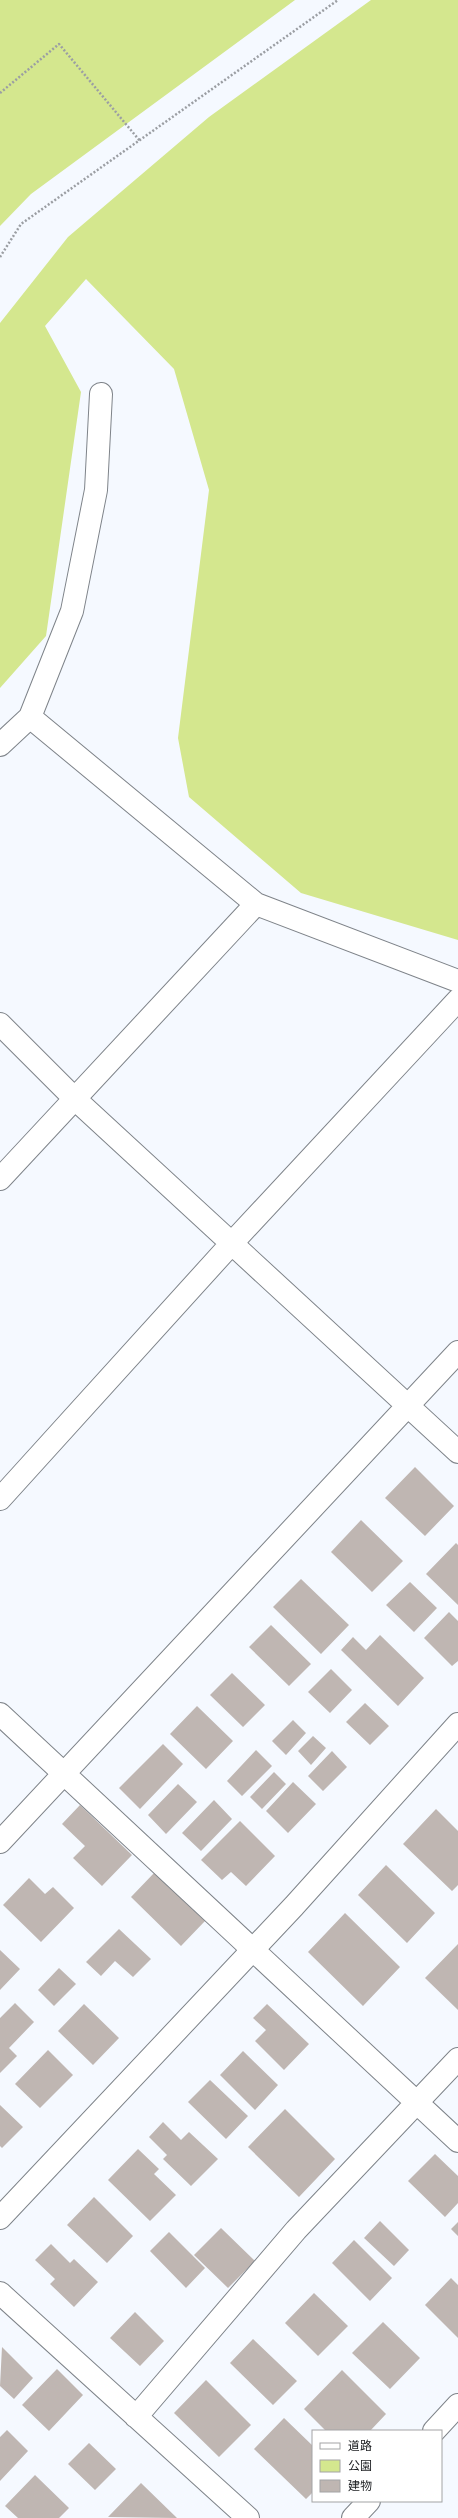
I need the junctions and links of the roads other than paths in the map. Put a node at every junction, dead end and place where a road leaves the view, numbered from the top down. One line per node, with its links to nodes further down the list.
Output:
1 (101, 394): 2 (street)
2 (30, 717): 3 (street); 4 (street)
3 (0, 745)
4 (256, 904): 5 (street); 8 (street)
5 (458, 981)
6 (458, 1000): 10 (street)
7 (0, 1024): 8 (street)
8 (76, 1099): 9 (street); 10 (street)
9 (0, 1179)
10 (232, 1243): 12 (street); 14 (street)
11 (458, 1352): 12 (street)
12 (408, 1406): 13 (street); 17 (street)
13 (458, 1452)
14 (0, 1499)
15 (0, 1714): 17 (street)
16 (458, 1724): 19 (street)
17 (63, 1775): 18 (street); 19 (street)
18 (0, 1842)
19 (251, 1950): 21 (street); 23 (street)
20 (458, 2058): 21 (street)
21 (417, 2103): 22 (street); 26 (street)
22 (458, 2141)
23 (0, 2218)
24 (0, 2293): 26 (street)
25 (458, 2405): 27 (street)
26 (136, 2417): 29 (street)
27 (435, 2430)
28 (368, 2502): 30 (street)
29 (248, 2518)
30 (353, 2518)

